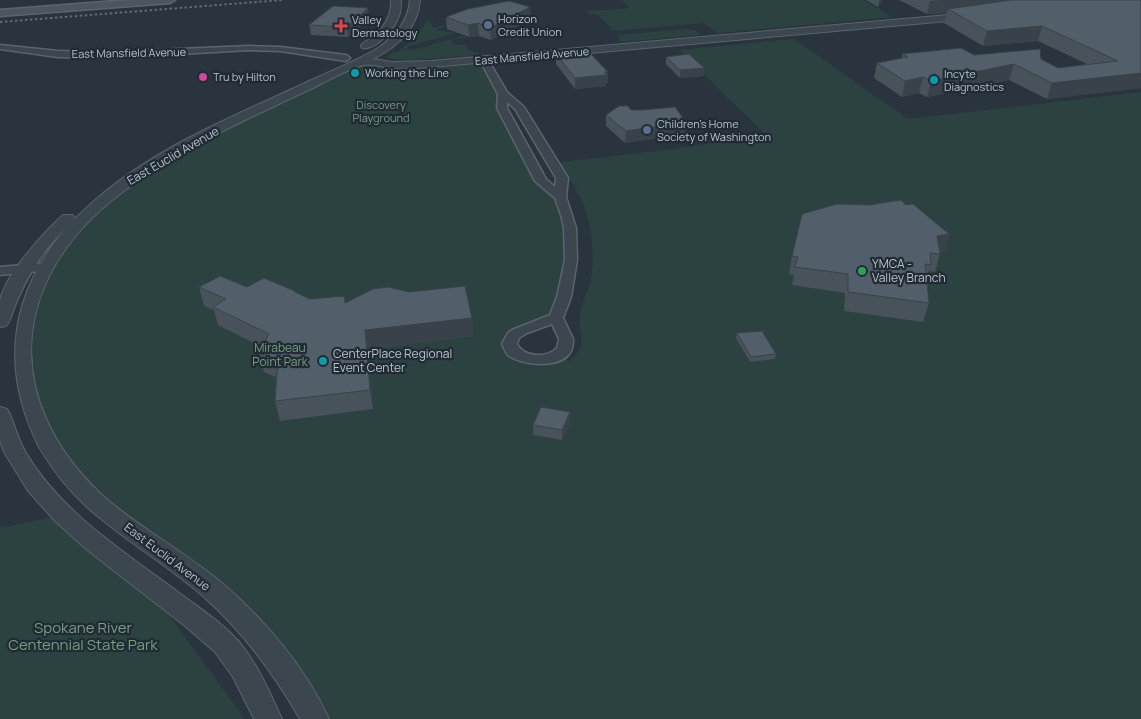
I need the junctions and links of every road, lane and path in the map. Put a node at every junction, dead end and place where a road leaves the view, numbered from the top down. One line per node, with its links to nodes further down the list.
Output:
1 (170, 0): 4 (main road)
2 (396, 0): 7 (street, East Euclid Avenue)
3 (415, 0): 7 (street, East Euclid Avenue)
4 (0, 13)
5 (984, 14): 8 (street, East Mansfield Avenue)
6 (0, 47): 7 (street, East Mansfield Avenue)
7 (354, 59): 8 (street, East Mansfield Avenue); 11 (street, East Euclid Avenue); 12 (street, East Euclid Avenue)
8 (484, 60): 9 (street)
9 (504, 94): 10 (street); 10 (street)
10 (560, 197): 14 (street)
11 (45, 267): 12 (street); 18 (street, East Euclid Avenue)
12 (23, 269): 13 (street); 15 (street, East Euclid Avenue)
13 (0, 271)
14 (556, 318)
15 (0, 322)
16 (0, 414): 17 (street)
17 (268, 719)
18 (315, 719)

